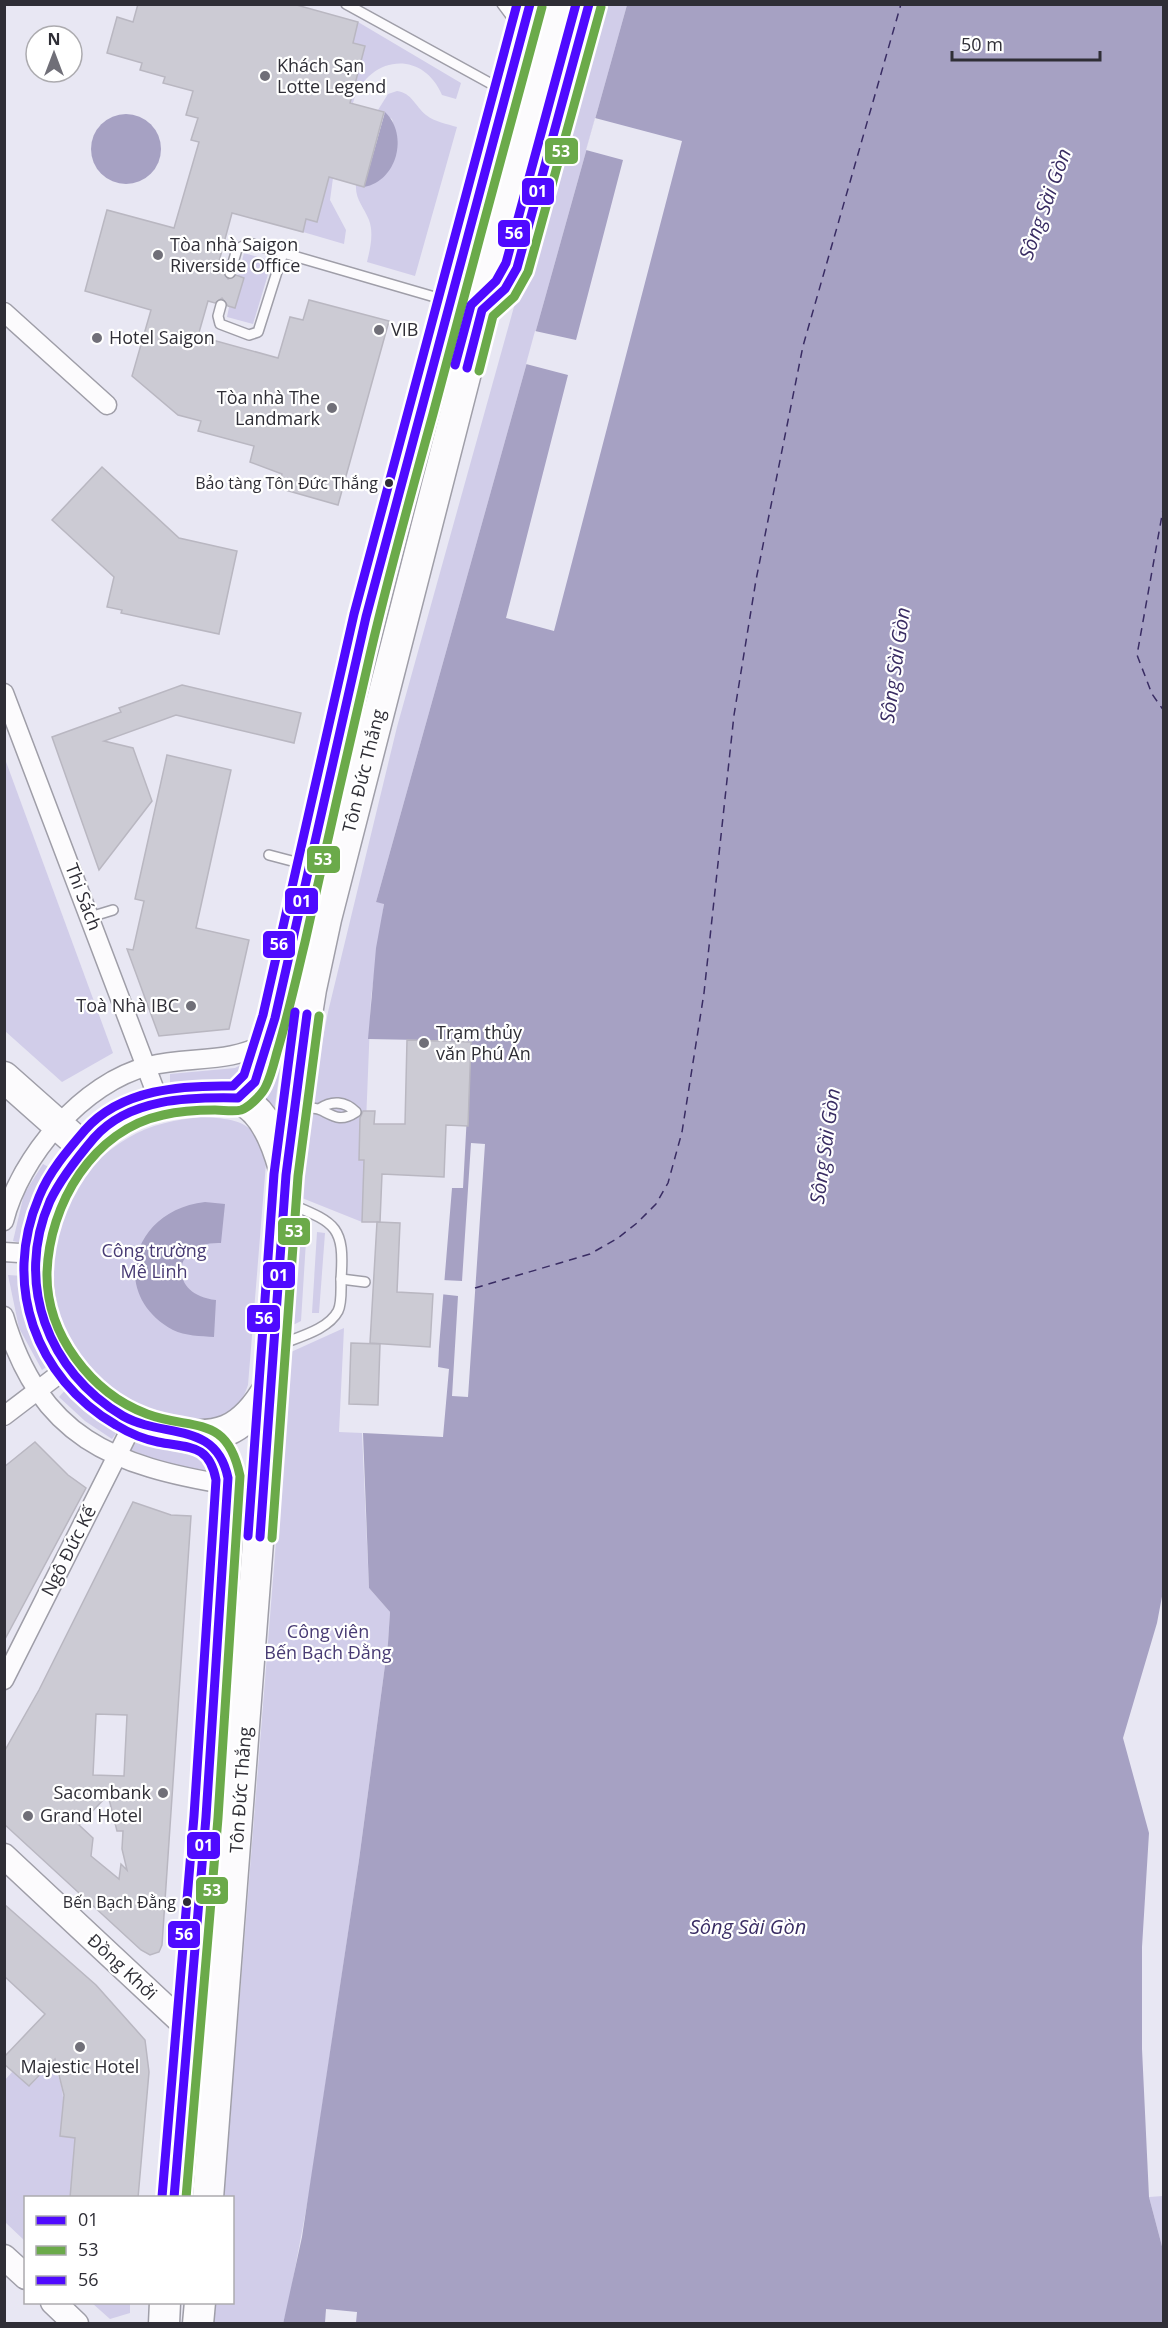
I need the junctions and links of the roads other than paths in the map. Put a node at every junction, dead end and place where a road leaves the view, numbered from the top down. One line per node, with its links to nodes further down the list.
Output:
1 (346, 4): 7 (lane)
2 (502, 4): 6 (lane)
3 (545, 4): 12 (main road, Tôn Đức Thắng)
4 (568, 4): 12 (main road)
5 (589, 4): 12 (main road)
6 (527, 18): 7 (main road, Tôn Đức Thắng)
7 (506, 92): 10 (main road, Tôn Đức Thắng)
8 (283, 253): 9 (lane); 10 (lane); 11 (lane)
9 (230, 273)
10 (450, 301): 12 (main road); 17 (main road, Tôn Đức Thắng)
11 (221, 305)
12 (482, 310): 17 (main road, Tôn Đức Thắng)
13 (4, 312): 14 (street)
14 (107, 405)
15 (4, 693): 19 (street, Thi Sách)
16 (269, 855): 17 (lane)
17 (324, 869): 20 (main road, Tôn Đức Thắng); 27 (main road, Tôn Đức Thắng)
18 (113, 910): 19 (lane)
19 (90, 917): 21 (street, Thi Sách)
20 (269, 1041): 21 (street); 23 (main road, Tôn Đức Thắng)
21 (146, 1066): 24 (street, Thi Sách); 25 (street)
22 (4, 1077): 25 (main road)
23 (238, 1098): 24 (main road); 27 (main road)
24 (159, 1101): 26 (main road)
25 (58, 1125): 26 (main road); 28 (street)
26 (84, 1148): 30 (main road)
27 (285, 1188): 31 (lane); 34 (main road, Tôn Đức Thắng)
28 (4, 1221)
29 (4, 1252): 30 (street)
30 (35, 1254): 35 (main road)
31 (341, 1279): 32 (lane); 34 (lane)
32 (365, 1282)
33 (4, 1316): 37 (street)
34 (274, 1347): 36 (main road, Tôn Đức Thắng)
35 (67, 1368): 37 (street); 39 (main road)
36 (272, 1382): 40 (main road); 47 (main road, Tôn Ðức Thắng)
37 (37, 1391): 38 (street); 41 (street)
38 (4, 1416)
39 (134, 1422): 40 (main road); 41 (street, Ngô Ðức Kế)
40 (202, 1437): 42 (main road, Tôn Ðức Thắng)
41 (116, 1457): 42 (street); 43 (street, Ngô Ðức Kế)
42 (229, 1485): 45 (main road, Tôn Ðức Thắng)
43 (4, 1680)
44 (4, 1856): 45 (street, Ðồng Khởi)
45 (188, 2028): 46 (main road, Tôn Ðức Thắng)
46 (174, 2196)
47 (208, 2196)
48 (4, 2257): 49 (street)
49 (24, 2275)
50 (55, 2304): 53 (street)
51 (165, 2304): 54 (main road)
52 (200, 2304): 55 (main road)
53 (76, 2324)
54 (164, 2324)
55 (198, 2324)

